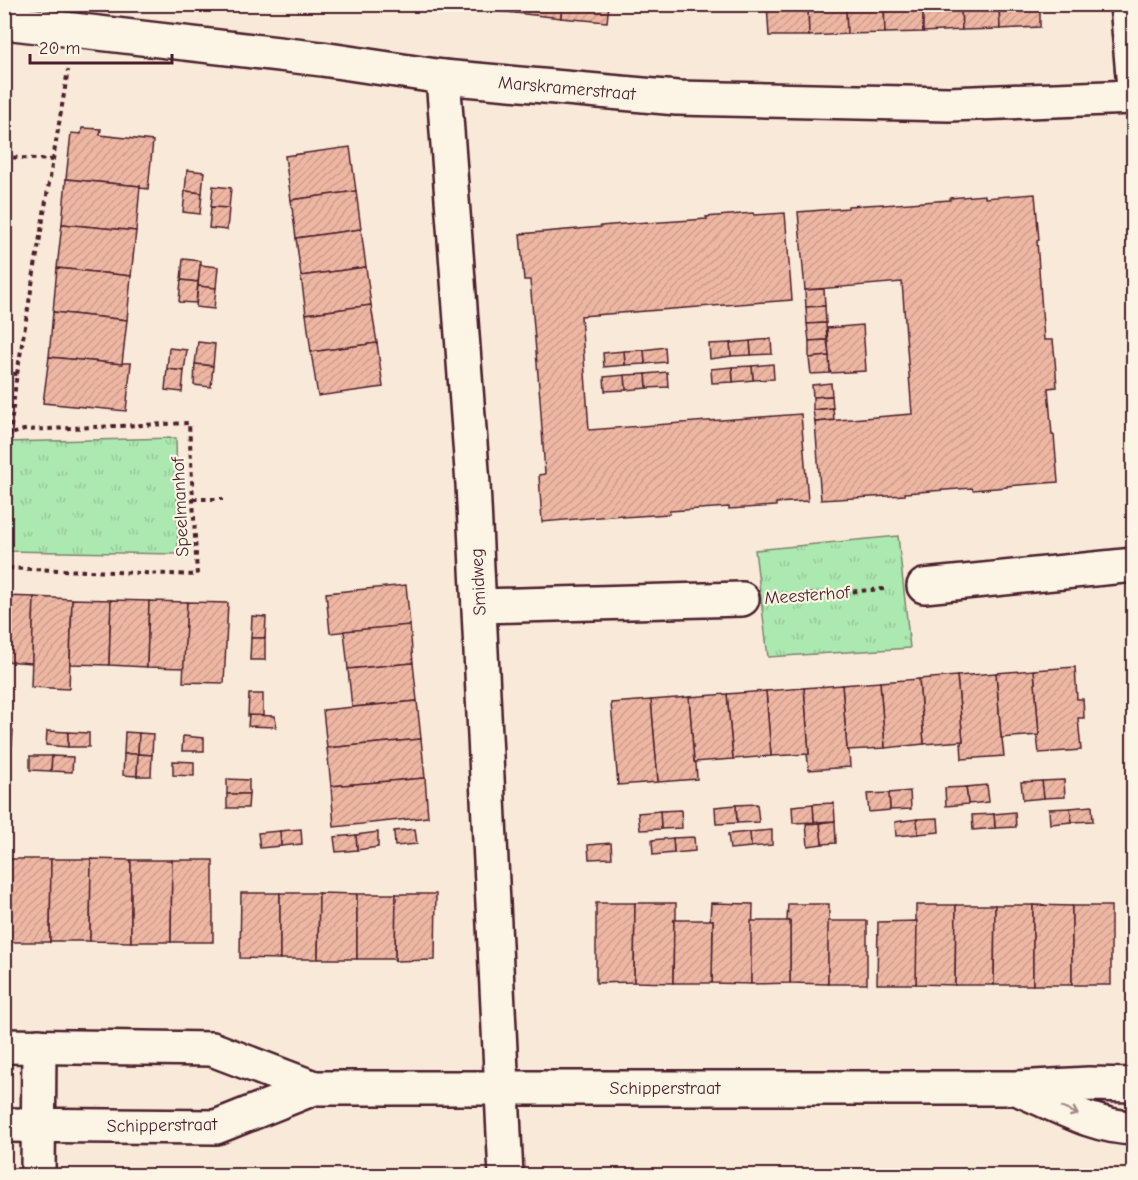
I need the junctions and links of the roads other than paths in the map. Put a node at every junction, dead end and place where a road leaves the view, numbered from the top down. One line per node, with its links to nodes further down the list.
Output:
1 (1127, 4): 4 (street)
2 (4, 22): 3 (street, Marskramerstraat)
3 (443, 77): 5 (street, Marskramerstraat); 9 (street, Smidweg)
4 (1134, 88)
5 (1134, 97)
6 (1134, 565): 7 (street)
7 (924, 586)
8 (742, 599): 9 (street, Meesterhof)
9 (479, 606): 14 (street, Smidweg)
10 (4, 1046): 11 (street, Schipperstraat)
11 (39, 1046): 13 (street, Schipperstraat); 17 (street)
12 (1134, 1085): 15 (street, Schipperstraat)
13 (314, 1088): 14 (street, Schipperstraat); 17 (street, Schipperstraat)
14 (503, 1088): 15 (street, Schipperstraat); 20 (street, Smidweg)
15 (1016, 1088): 18 (street, Schipperstraat, one-way to 18)
16 (4, 1125): 17 (street, Schipperstraat)
17 (39, 1125): 19 (street)
18 (1134, 1128)
19 (38, 1176)
20 (506, 1176)

